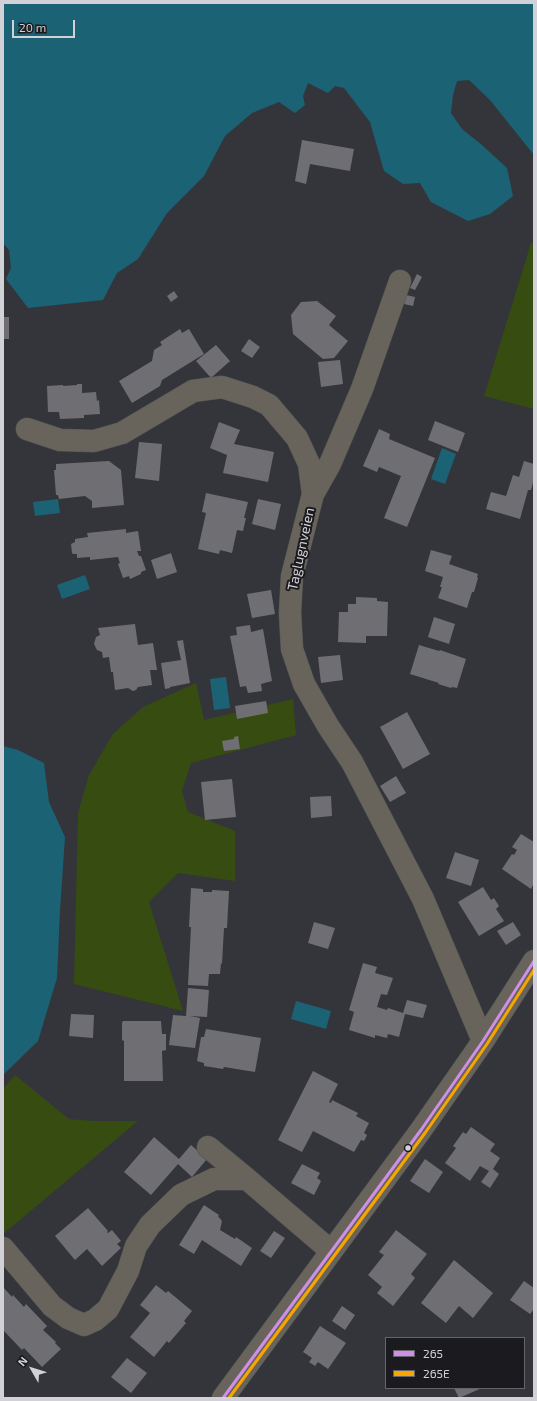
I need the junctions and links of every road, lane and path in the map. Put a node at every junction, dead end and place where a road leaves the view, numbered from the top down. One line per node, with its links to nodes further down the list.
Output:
1 (400, 281): 3 (street)
2 (27, 429): 3 (street, Taglugnveien)
3 (313, 494): 5 (street, Taglugnveien)
4 (534, 961): 5 (street)
5 (483, 1041): 9 (street)
6 (208, 1147): 7 (street)
7 (247, 1178): 8 (street); 9 (street)
8 (3, 1248)
9 (330, 1251): 10 (street)
10 (223, 1398)

